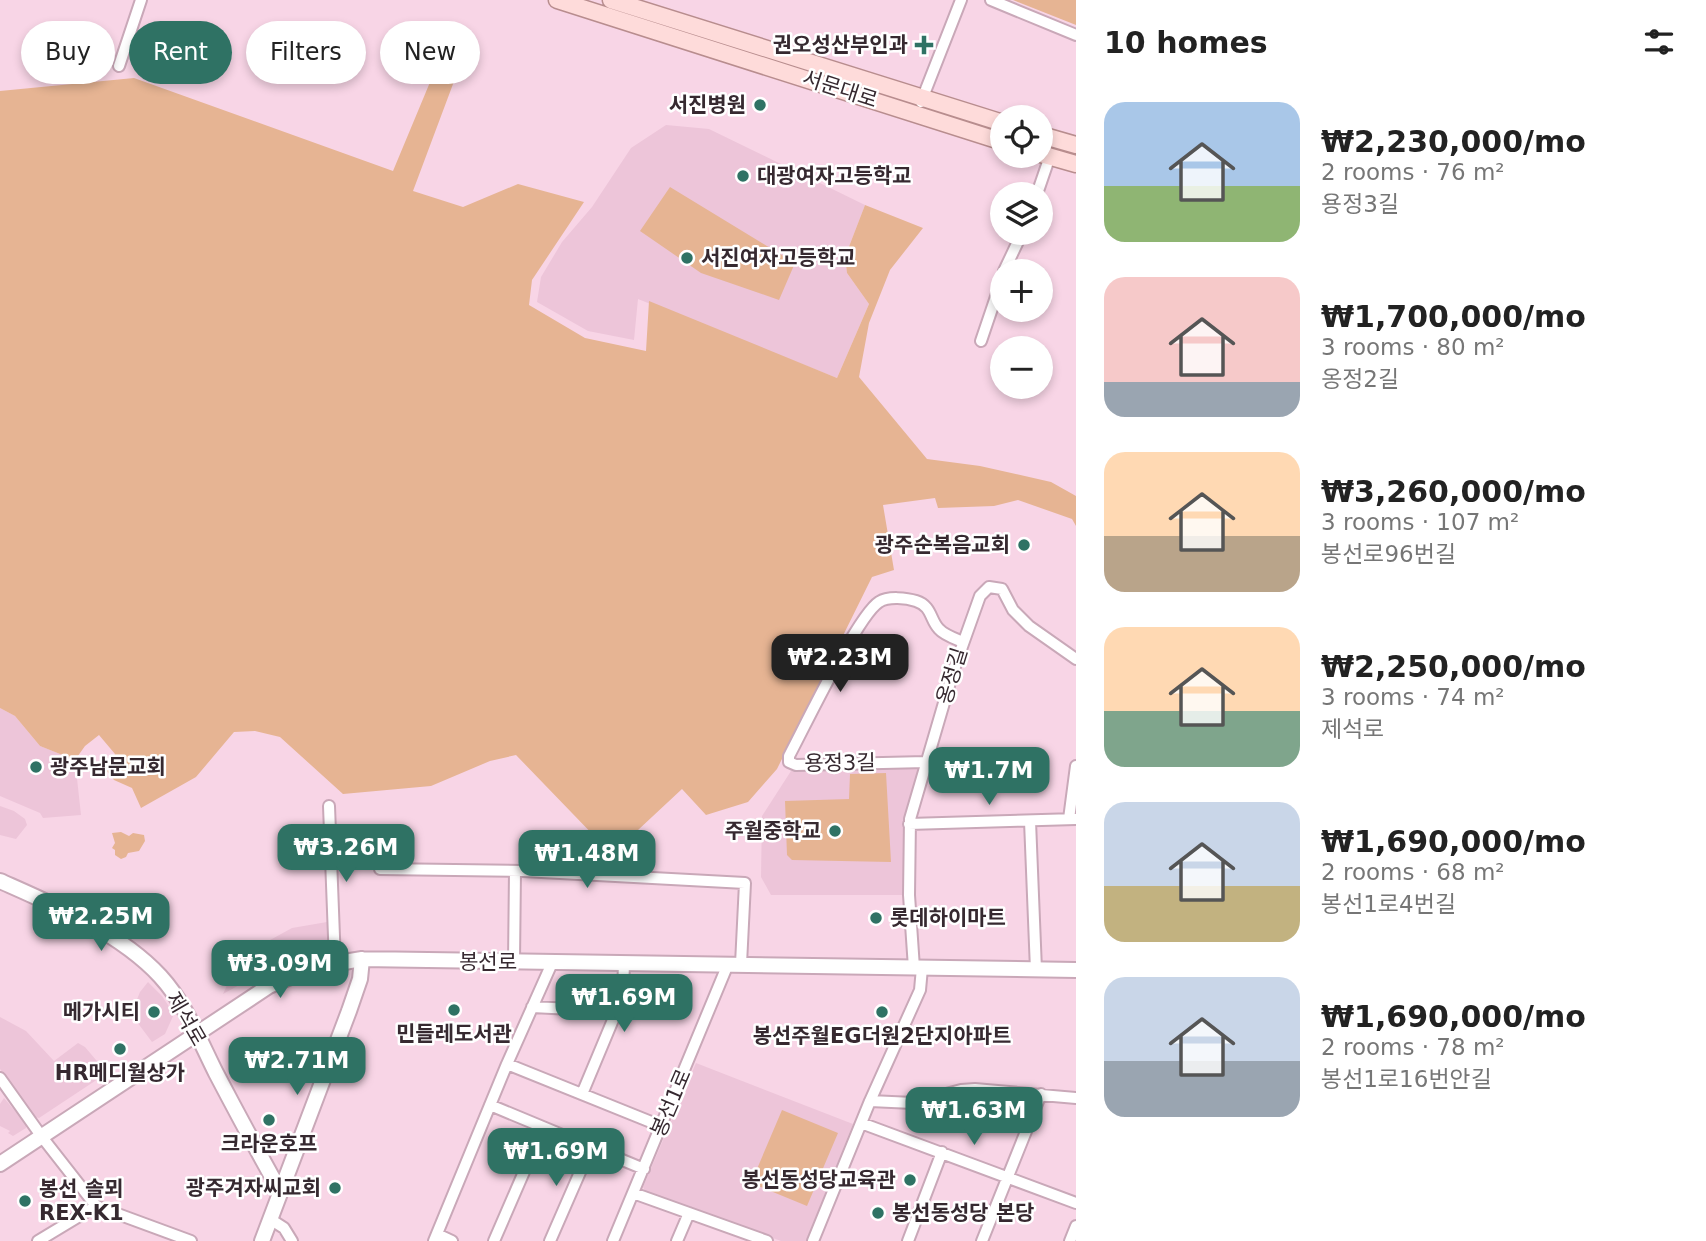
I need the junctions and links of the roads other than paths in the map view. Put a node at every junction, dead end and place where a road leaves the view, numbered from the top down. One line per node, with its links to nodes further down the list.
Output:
1 (141, 0): 8 (street)
2 (557, 0): 10 (main road, 서문대로)
3 (611, 0): 6 (main road, 서문대로)
4 (961, 0): 9 (street)
5 (991, 0): 7 (street)
6 (641, 5): 9 (main road, 서문대로)
7 (1076, 35)
8 (119, 66)
9 (923, 98): 10 (street); 11 (main road, 서문대로)
10 (917, 114): 12 (main road, 서문대로)
11 (990, 119)
12 (990, 138)
13 (1053, 138): 14 (main road)
14 (1076, 145)
15 (1053, 157): 16 (main road)
16 (1076, 164)
17 (990, 314): 18 (street)
18 (981, 341)
19 (963, 642): 20 (street, 옹정길); 21 (street, 옹정길); 21 (street, 용정3길)
20 (1076, 659)
21 (926, 762): 26 (street, 옹정길)
22 (1076, 766): 24 (street)
23 (329, 806): 32 (street)
24 (1073, 819): 25 (street)
25 (1030, 821): 26 (street); 37 (street)
26 (909, 824): 36 (street, 옹정길)
27 (380, 869): 28 (street)
28 (515, 871): 31 (street); 35 (street, 봉선1로)
29 (0, 881): 41 (main road, 제석로)
30 (362, 959): 31 (main road, 봉선로); 32 (main road, 봉선로); 58 (main road)
31 (514, 961): 33 (main road, 봉선로)
32 (335, 963): 41 (main road, 봉선로)
33 (552, 963): 34 (main road, 봉선로); 40 (street)
34 (625, 963): 35 (main road, 봉선로); 39 (street)
35 (735, 964): 36 (main road, 봉선로); 50 (street, 봉선1로)
36 (918, 968): 37 (main road, 봉선로); 47 (street, 옹정길)
37 (1036, 970): 38 (main road, 봉선로)
38 (1076, 970)
39 (620, 1003): 40 (street); 44 (street)
40 (533, 1007): 42 (street)
41 (196, 1033): 52 (main road, 봉선로); 58 (main road, 제석로)
42 (507, 1064): 44 (street); 48 (street)
43 (0, 1078): 52 (street)
44 (582, 1094): 50 (street)
45 (1041, 1094): 46 (street); 47 (street); 57 (street)
46 (1076, 1098)
47 (870, 1101): 49 (street, 옹정길)
48 (490, 1105): 51 (street); 66 (street)
49 (861, 1123): 54 (street); 77 (street, 옹정길)
50 (661, 1126): 56 (street, 봉선1로)
51 (543, 1128): 53 (street); 72 (street)
52 (42, 1137): 55 (main road, 봉선로); 61 (street)
53 (592, 1147): 56 (street); 73 (street)
54 (942, 1152): 57 (street); 78 (street)
55 (0, 1164)
56 (644, 1169): 59 (street, 봉선1로)
57 (1008, 1176): 60 (street); 79 (street)
58 (280, 1191): 63 (main road)
59 (634, 1193): 62 (street); 74 (street, 봉선1로)
60 (1076, 1203)
61 (96, 1206): 65 (street); 67 (street)
62 (689, 1213): 75 (street); 76 (street)
63 (270, 1219): 69 (main road); 70 (street)
64 (1076, 1226): 80 (street)
65 (165, 1236): 68 (street)
66 (435, 1238): 71 (street)
67 (38, 1241)
68 (191, 1241)
69 (262, 1241)
70 (292, 1241)
71 (452, 1241)
72 (494, 1241)
73 (550, 1241)
74 (613, 1241)
75 (677, 1241)
76 (767, 1241)
77 (813, 1241)
78 (908, 1241)
79 (982, 1241)
80 (1070, 1241)

